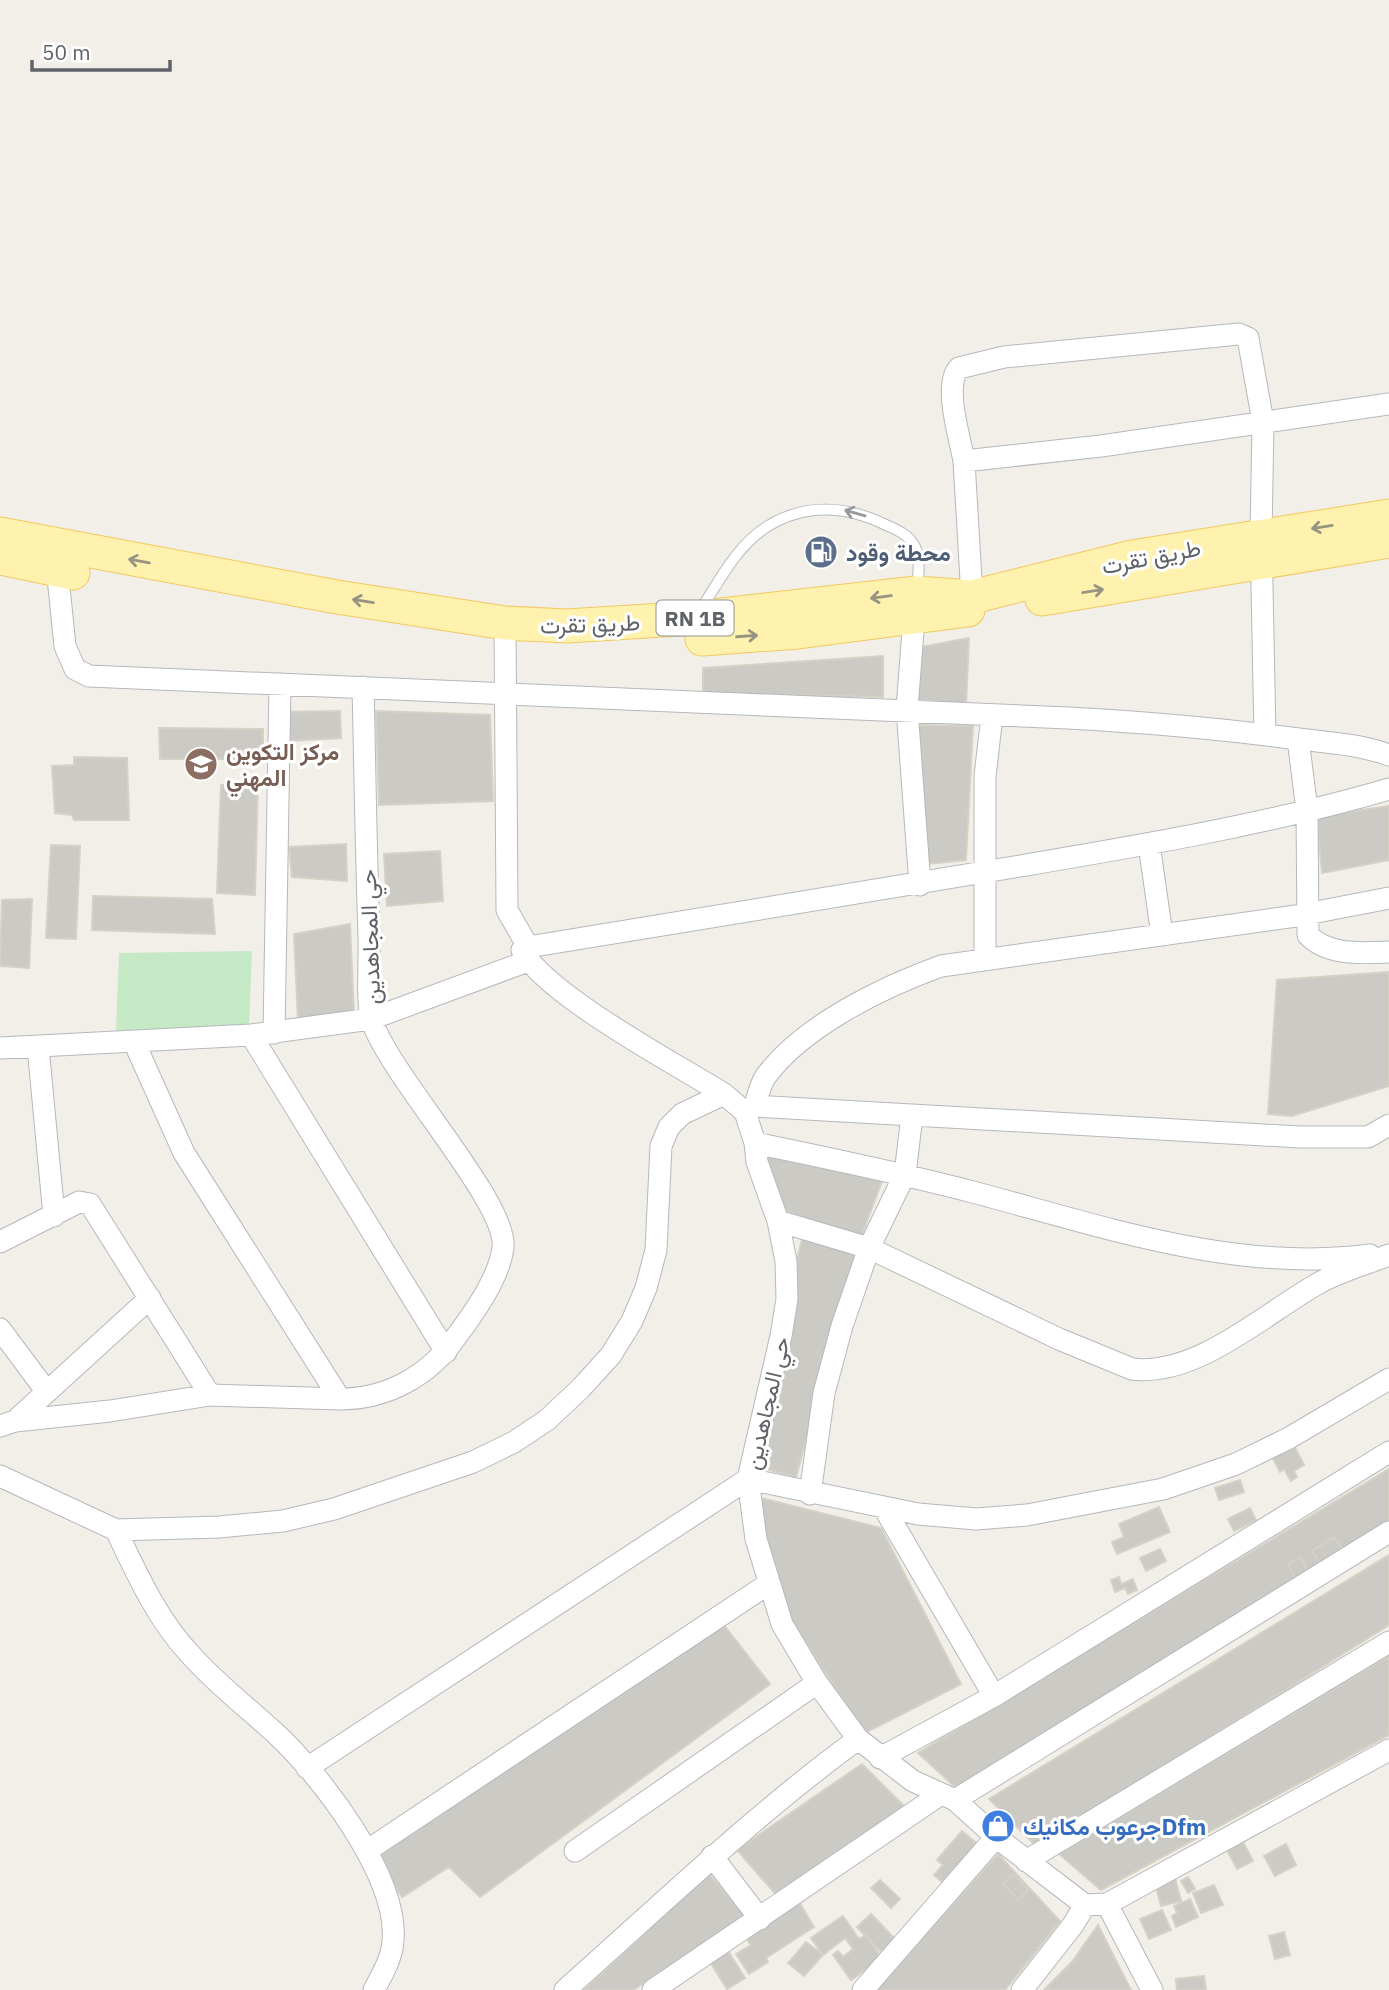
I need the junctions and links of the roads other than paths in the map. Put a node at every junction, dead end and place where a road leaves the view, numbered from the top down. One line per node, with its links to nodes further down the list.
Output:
1 (1389, 404): 2 (street)
2 (1263, 422): 3 (street); 3 (street); 7 (street)
3 (964, 461): 10 (street)
4 (1389, 516): 7 (main road, طريق تقرت / RN 1B, one-way to 7)
5 (0, 534): 9 (main road, طريق تقرت / RN 1B)
6 (1389, 541): 7 (main road, طريق تقرت / RN 1B)
7 (1263, 550): 10 (main road, طريق تقرت / RN 1B); 11 (main road, طريق تقرت / RN 1B, one-way to 7); 19 (street)
8 (0, 558): 9 (main road, طريق تقرت / RN 1B)
9 (56, 558): 13 (main road, طريق تقرت / RN 1B); 14 (street)
10 (972, 597): 11 (main road, طريق تقرت / RN 1B)
11 (915, 606): 12 (main road, طريق تقرت / RN 1B, one-way to 12); 12 (lane, one-way to 12); 13 (main road, طريق تقرت / RN 1B, one-way to 11); 17 (street)
12 (693, 624): 13 (main road, طريق تقرت / RN 1B)
13 (505, 634): 16 (street)
14 (280, 684): 15 (street); 34 (street)
15 (363, 687): 16 (street); 33 (street, حي المجاهدين)
16 (504, 694): 17 (street); 31 (street)
17 (907, 709): 18 (street); 26 (street)
18 (992, 716): 19 (street); 25 (street)
19 (1265, 735): 20 (street)
20 (1298, 739): 21 (street); 23 (street)
21 (1389, 755)
22 (1389, 789): 23 (street, حي المجاهدين)
23 (1307, 810): 24 (street, حي المجاهدين); 28 (street)
24 (1149, 844): 25 (street, حي المجاهدين); 29 (street)
25 (986, 872): 26 (street, حي المجاهدين); 32 (street)
26 (920, 884): 31 (street, حي المجاهدين)
27 (1389, 898): 28 (street)
28 (1311, 913): 29 (street); 30 (street)
29 (1163, 935): 32 (street)
30 (1389, 952)
31 (528, 954): 33 (street, حي المجاهدين); 39 (street)
32 (985, 958): 40 (street)
33 (371, 1019): 34 (street); 53 (street)
34 (274, 1033): 35 (street)
35 (251, 1035): 36 (street); 53 (street)
36 (134, 1042): 37 (street); 57 (street)
37 (38, 1047): 38 (street); 46 (street)
38 (0, 1048)
39 (724, 1094): 40 (street); 64 (street)
40 (750, 1109): 41 (street); 44 (street, حي المجاهدين)
41 (912, 1116): 43 (street); 45 (street)
42 (1389, 1125): 43 (street)
43 (1378, 1136)
44 (755, 1143): 45 (street); 47 (street, حي المجاهدين)
45 (905, 1174): 49 (street); 50 (street)
46 (54, 1216): 48 (street); 51 (street)
47 (778, 1221): 49 (street); 61 (street, حي المجاهدين)
48 (0, 1242)
49 (869, 1248): 50 (street); 62 (street)
50 (1389, 1253)
51 (150, 1298): 55 (street); 56 (street)
52 (0, 1328): 55 (street)
53 (446, 1352): 57 (street)
54 (1389, 1379): 63 (street)
55 (47, 1392): 58 (street)
56 (210, 1395): 57 (street); 58 (street)
57 (340, 1399)
58 (8, 1424)
59 (1389, 1452): 69 (street)
60 (0, 1476): 64 (street)
61 (748, 1479): 62 (street); 66 (street, حي المجاهدين); 73 (street)
62 (810, 1493): 63 (street)
63 (884, 1508): 69 (street)
64 (116, 1530): 73 (street)
65 (1389, 1532): 74 (street)
66 (768, 1584): 68 (street, حي المجاهدين); 76 (street)
67 (1389, 1642): 79 (street)
68 (817, 1683): 70 (street, حي المجاهدين); 77 (street)
69 (994, 1696): 72 (street)
70 (858, 1739): 72 (street, حي المجاهدين); 78 (street)
71 (1389, 1750): 80 (street)
72 (880, 1758): 74 (street, حي المجاهدين)
73 (307, 1768): 76 (street)
74 (946, 1798): 75 (street, حي المجاهدين); 82 (street)
75 (996, 1837): 79 (street, حي المجاهدين); 86 (street)
76 (368, 1850): 83 (street)
77 (575, 1851)
78 (712, 1856): 82 (street); 84 (street)
79 (1026, 1861): 81 (street, حي المجاهدين)
80 (1107, 1903): 81 (street); 88 (street)
81 (1085, 1905): 87 (street)
82 (760, 1919): 85 (street)
83 (374, 1990)
84 (565, 1990)
85 (653, 1990)
86 (863, 1990)
87 (1022, 1990)
88 (1152, 1990)

